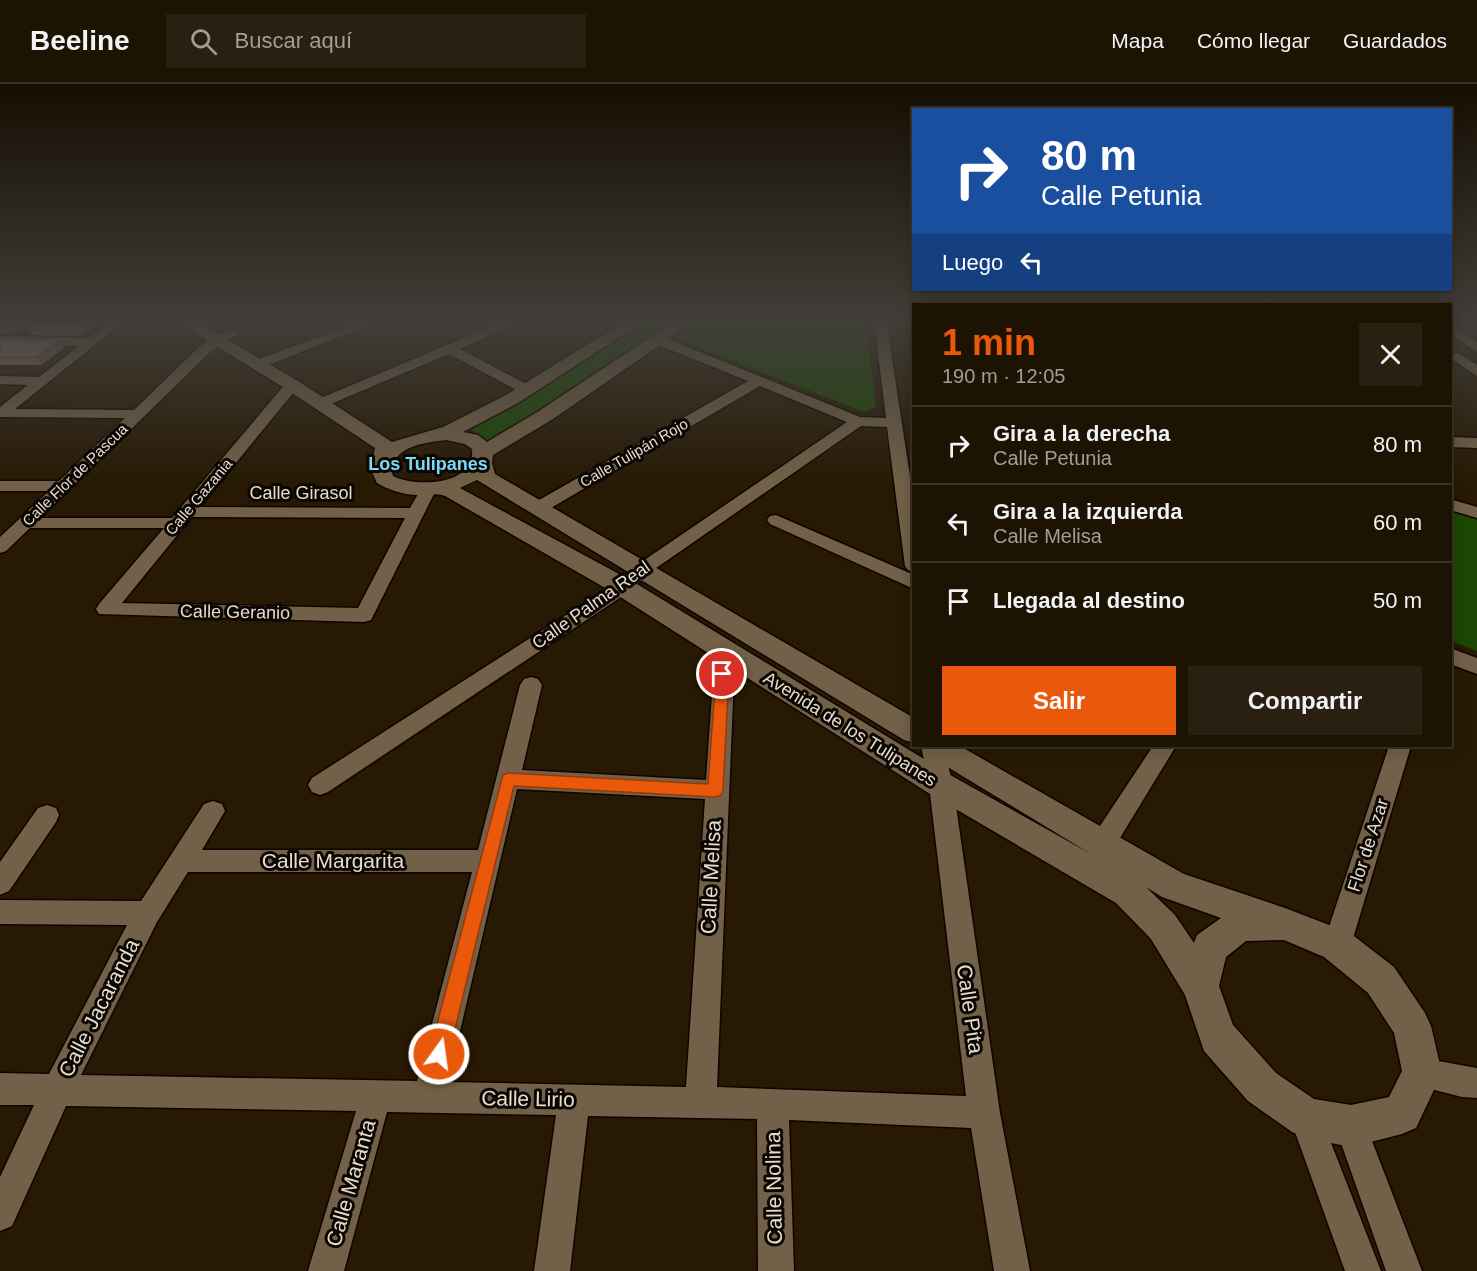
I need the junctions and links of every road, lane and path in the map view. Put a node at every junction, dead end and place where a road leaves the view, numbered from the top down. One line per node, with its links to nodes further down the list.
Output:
1 (49, 375): 13 (street)
2 (178, 375): 17 (street, Calle Flor de Pascua)
3 (281, 375): 14 (street)
4 (288, 375): 16 (street)
5 (387, 375): 16 (street)
6 (500, 375): 15 (street)
7 (548, 375): 15 (street)
8 (603, 375): 24 (street)
9 (748, 375): 12 (street)
10 (886, 375): 19 (street)
11 (0, 380): 13 (street)
12 (760, 380): 18 (street); 29 (street, Calle Tulipán Rojo)
13 (42, 381): 17 (street)
14 (292, 385): 16 (street); 32 (street, Calle Gazania)
15 (527, 390): 20 (street)
16 (328, 400): 20 (street); 23 (street)
17 (138, 414): 26 (street, Calle Flor de Pascua)
18 (858, 421): 19 (street); 37 (street, Calle Palma Real)
19 (892, 423): 36 (street)
20 (431, 435): 23 (street); 24 (street, Avenida de los Tulipanes)
21 (1452, 442): 22 (street)
22 (1477, 443)
23 (385, 457): 27 (street)
24 (483, 458): 27 (street); 29 (street, Avenida de los Tulipanes)
25 (0, 486): 26 (street)
26 (64, 486): 34 (street, Calle Flor de Pascua)
27 (434, 489): 30 (street); 37 (street, Avenida de los Tulipanes)
28 (1452, 505): 31 (street)
29 (538, 508): 37 (street, Avenida de los Tulipanes)
30 (416, 513): 32 (street, Calle Girasol); 39 (street, Calle Geranio)
31 (1477, 513)
32 (181, 518): 34 (street, Calle Girasol); 39 (street, Calle Gazania)
33 (776, 520): 38 (street)
34 (26, 522): 35 (street, Calle Flor de Pascua)
35 (0, 548)
36 (912, 553)
37 (633, 578): 40 (street, Avenida de los Tulipanes); 44 (street, Avenida de los Tulipanes); 50 (street, Calle Palma Real)
38 (912, 582)
39 (106, 609)
40 (725, 652): 51 (street, Avenida de los Tulipanes); 52 (street, Calle Melisa)
41 (1452, 657): 42 (street)
42 (1477, 667)
43 (531, 685): 49 (street)
44 (912, 731)
45 (934, 747): 51 (street, Calle Pita)
46 (936, 747): 55 (street, Avenida de los Tulipanes)
47 (1164, 747): 55 (street)
48 (1400, 747): 62 (street, Flor de Azar)
49 (508, 779): 52 (street); 57 (street)
50 (320, 785)
51 (940, 785): 63 (street, Avenida de los Tulipanes); 73 (street, Calle Pita)
52 (716, 790): 71 (street, Calle Melisa)
53 (213, 812): 56 (street, Calle Jacaranda)
54 (47, 815): 58 (street)
55 (1103, 843): 61 (street, Avenida de los Tulipanes)
56 (180, 861): 57 (street, Calle Margarita); 60 (street, Calle Jacaranda)
57 (486, 861): 69 (street)
58 (0, 883)
59 (0, 912): 60 (street)
60 (148, 913): 67 (street, Calle Jacaranda)
61 (1285, 924): 62 (street, Avenida de los Tulipanes); 63 (street, Avenida de los Tulipanes)
62 (1337, 945): 64 (street, Avenida de los Tulipanes)
63 (1201, 986): 74 (street, Avenida de los Tulipanes)
64 (1422, 1072): 65 (street); 75 (street, Avenida de los Tulipanes)
65 (1477, 1083)
66 (0, 1089): 67 (street, Calle Lirio)
67 (58, 1089): 68 (street, Calle Lirio); 76 (street, Calle Jacaranda)
68 (376, 1096): 69 (street, Calle Lirio); 77 (street, Calle Maranta)
69 (429, 1097): 70 (street, Calle Lirio)
70 (574, 1100): 71 (street, Calle Lirio); 78 (street)
71 (701, 1103): 72 (street, Calle Lirio)
72 (773, 1104): 73 (street, Calle Lirio); 79 (street, Calle Nolina)
73 (984, 1113): 80 (street, Calle Pita)
74 (1306, 1118): 75 (street, Avenida de los Tulipanes); 81 (street)
75 (1351, 1126): 82 (street)
76 (0, 1214)
77 (326, 1271)
78 (552, 1271)
79 (776, 1271)
80 (1012, 1271)
81 (1363, 1271)
82 (1404, 1271)

